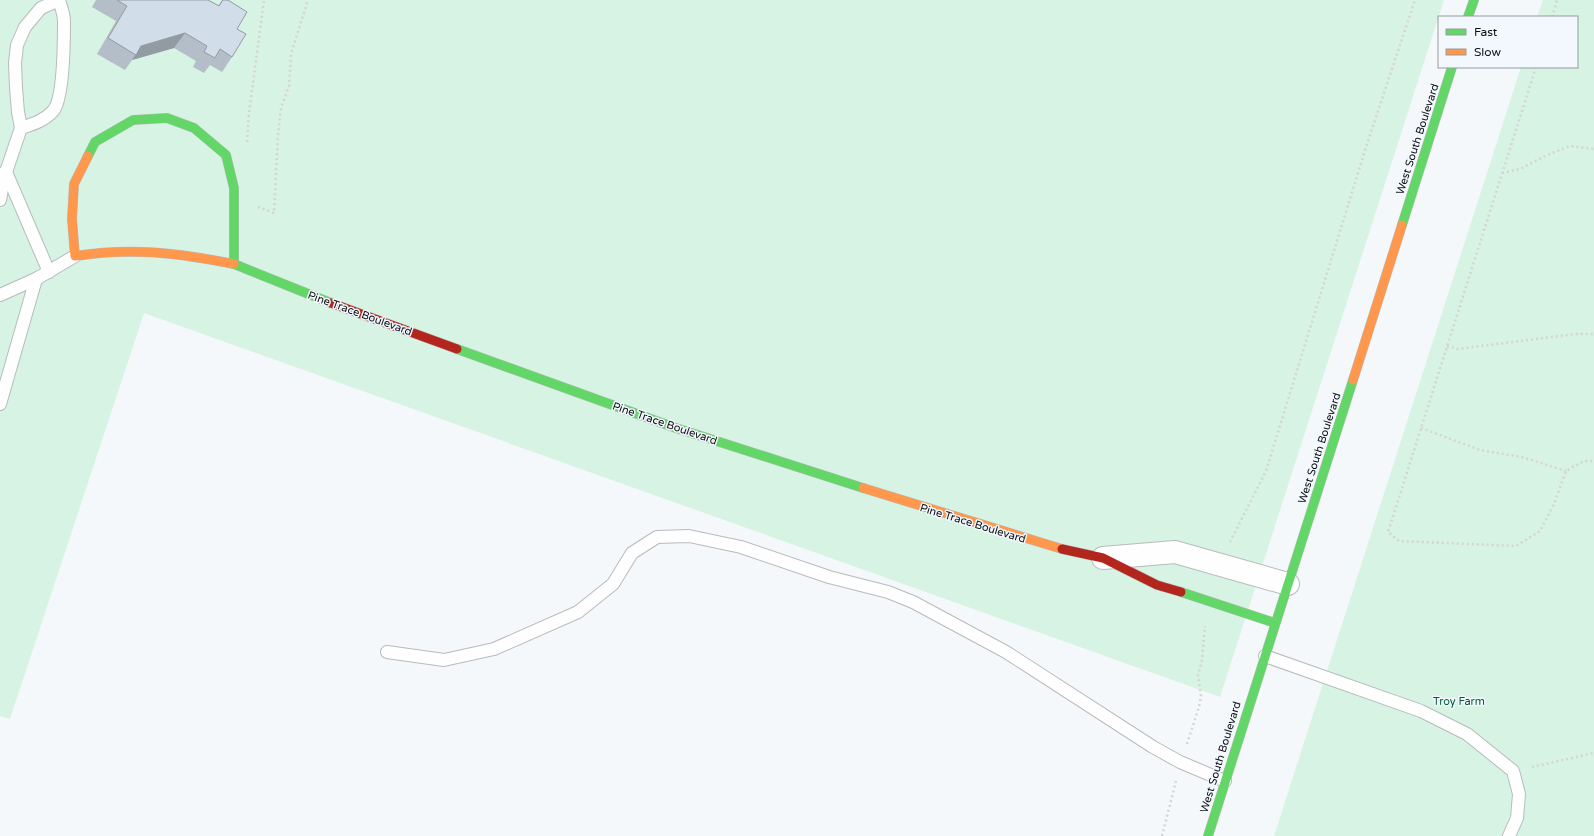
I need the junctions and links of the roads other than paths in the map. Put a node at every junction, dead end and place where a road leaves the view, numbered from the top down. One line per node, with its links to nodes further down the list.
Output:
1 (59, 0): 5 (lane); 5 (lane)
2 (1474, 0): 3 (street)
3 (1468, 16)
4 (1452, 68): 14 (street, West South Boulevard)
5 (21, 128): 6 (lane)
6 (3, 171): 7 (lane); 10 (lane)
7 (0, 200)
8 (75, 256): 9 (street, Pine Trace Boulevard); 9 (street); 10 (lane)
9 (234, 264): 13 (street, Pine Trace Boulevard)
10 (43, 275): 11 (lane); 12 (lane)
11 (0, 295)
12 (0, 404)
13 (1103, 558): 14 (street, Pine Trace Boulevard); 15 (street, Pine Trace Boulevard)
14 (1288, 584): 15 (street, West South Boulevard)
15 (1275, 623): 17 (street, West South Boulevard)
16 (388, 652): 18 (lane)
17 (1264, 656): 18 (street, West South Boulevard); 20 (lane)
18 (1225, 781): 19 (street, West South Boulevard)
19 (1208, 836)
20 (1509, 836)

